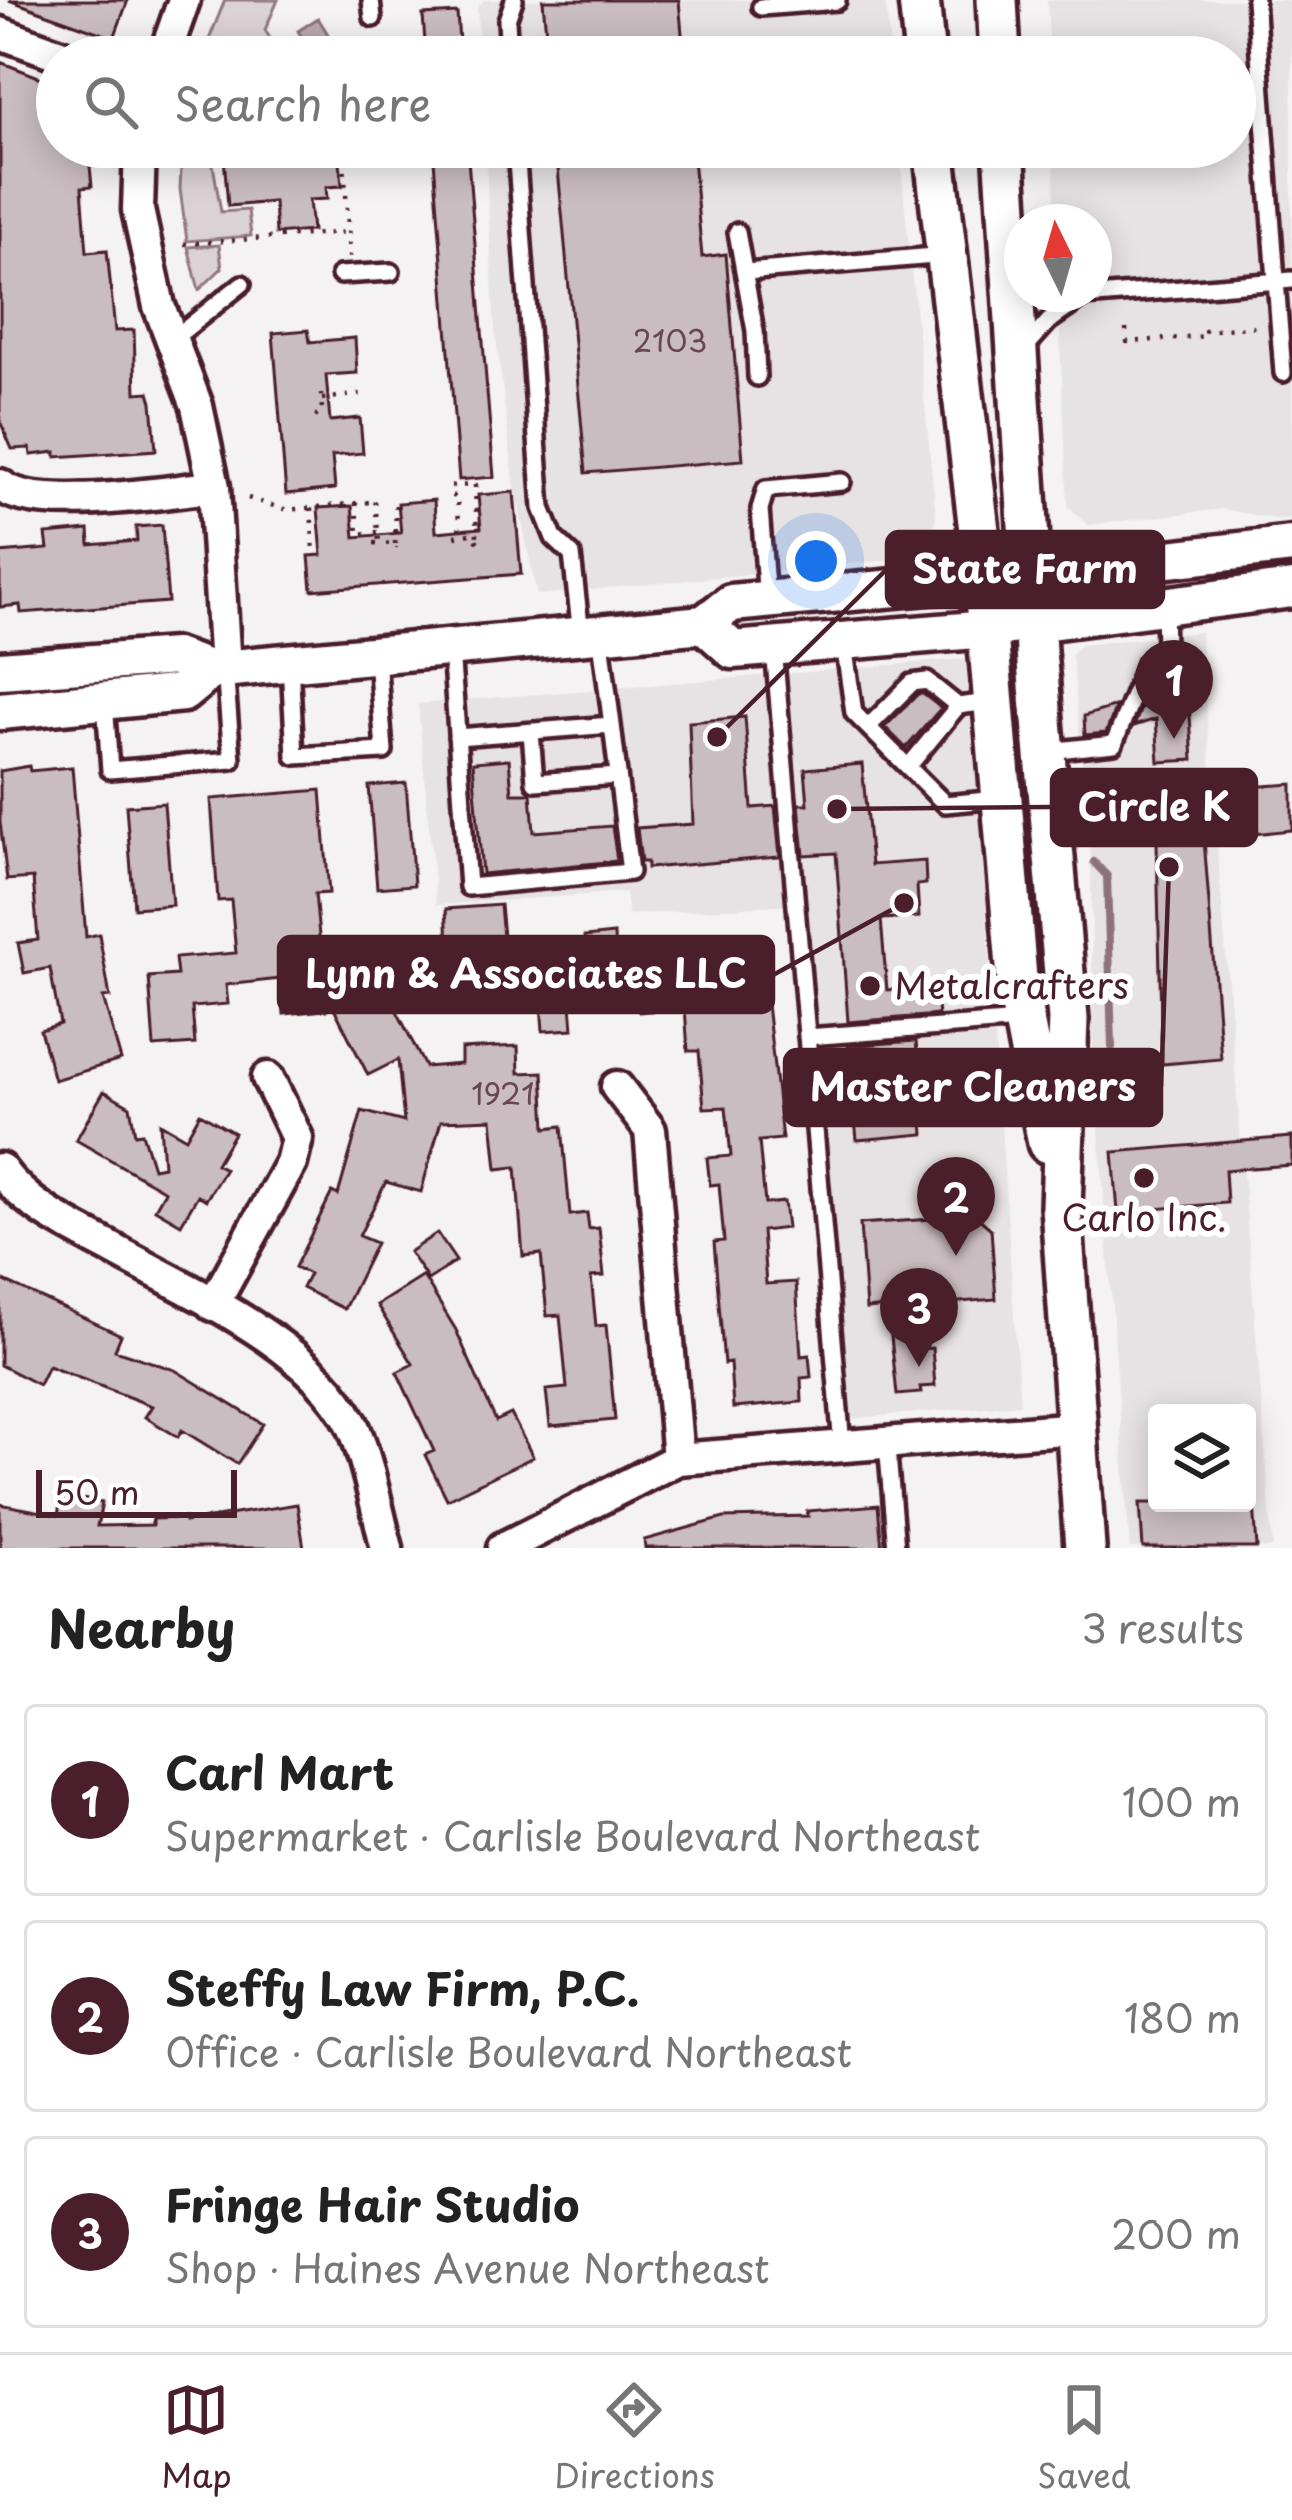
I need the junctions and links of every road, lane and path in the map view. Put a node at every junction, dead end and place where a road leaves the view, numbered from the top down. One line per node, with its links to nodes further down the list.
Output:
1 (184, 0): 10 (street)
2 (514, 0): 11 (lane)
3 (919, 0): 12 (main road)
4 (997, 0): 13 (main road)
5 (1255, 0): 29 (lane)
6 (837, 1): 7 (lane)
7 (792, 2): 8 (lane)
8 (761, 8)
9 (0, 33): 14 (street)
10 (171, 36)
11 (508, 36)
12 (923, 36)
13 (999, 36)
14 (36, 46)
15 (139, 168): 36 (street)
16 (344, 168): 21 (path)
17 (518, 168): 62 (lane)
18 (936, 168): 24 (main road)
19 (1006, 168): 20 (main road)
20 (1010, 204)
21 (348, 232): 23 (path); 25 (path)
22 (737, 232): 27 (lane)
23 (184, 244)
24 (946, 255): 27 (lane); 55 (main road)
25 (350, 257)
26 (391, 272): 28 (lane)
27 (746, 272): 39 (lane)
28 (340, 275)
29 (1284, 281): 31 (lane); 38 (lane)
30 (242, 284): 36 (lane)
31 (1112, 294)
32 (1017, 312): 37 (main road)
33 (1060, 312): 37 (lane)
34 (1267, 326): 35 (path)
35 (1126, 329)
36 (172, 340): 45 (street)
37 (1017, 358): 54 (main road)
38 (1283, 373)
39 (757, 377)
40 (362, 394): 41 (path)
41 (315, 417)
42 (842, 482): 57 (lane)
43 (0, 485): 45 (street)
44 (451, 486): 46 (path)
45 (214, 487): 68 (street)
46 (452, 496)
47 (248, 498): 50 (path)
48 (396, 500): 51 (path)
49 (356, 503): 50 (path); 51 (path); 51 (path)
50 (311, 508): 53 (path)
51 (378, 532)
52 (1292, 545): 54 (street)
53 (314, 555)
54 (1031, 574): 55 (street); 59 (main road)
55 (983, 580): 57 (street); 61 (main road)
56 (1292, 589): 58 (street)
57 (767, 600): 60 (street)
58 (1164, 605): 59 (street); 77 (lane)
59 (1034, 623): 61 (street); 77 (main road)
60 (704, 624): 62 (street); 65 (street)
61 (988, 629): 63 (street); 71 (main road)
62 (591, 633): 64 (street); 73 (lane)
63 (844, 640): 65 (street); 74 (lane)
64 (451, 646): 66 (street); 76 (lane)
65 (774, 647): 82 (lane)
66 (377, 653): 67 (street); 67 (lane)
67 (290, 661): 68 (street)
68 (218, 669): 69 (street); 70 (street); 70 (lane)
69 (0, 670)
70 (105, 702): 72 (street)
71 (976, 704): 74 (lane); 78 (lane); 80 (main road)
72 (0, 711)
73 (612, 725): 75 (lane); 79 (lane)
74 (868, 727): 78 (lane)
75 (531, 732): 76 (lane); 79 (lane)
76 (457, 737): 79 (lane)
77 (1046, 751): 86 (main road)
78 (908, 767): 80 (lane)
79 (618, 776)
80 (1002, 799): 81 (main road)
81 (1024, 1021): 82 (lane); 86 (main road)
82 (807, 1037): 90 (lane)
83 (268, 1078): 87 (street)
84 (617, 1087): 91 (street)
85 (0, 1169): 87 (street)
86 (1061, 1207): 88 (main road)
87 (213, 1305): 92 (street)
88 (1077, 1428): 89 (street); 95 (main road)
89 (887, 1443): 90 (street); 94 (lane)
90 (842, 1446): 91 (street)
91 (678, 1460): 93 (street)
92 (387, 1548)
93 (503, 1548)
94 (896, 1548)
95 (1085, 1548)

